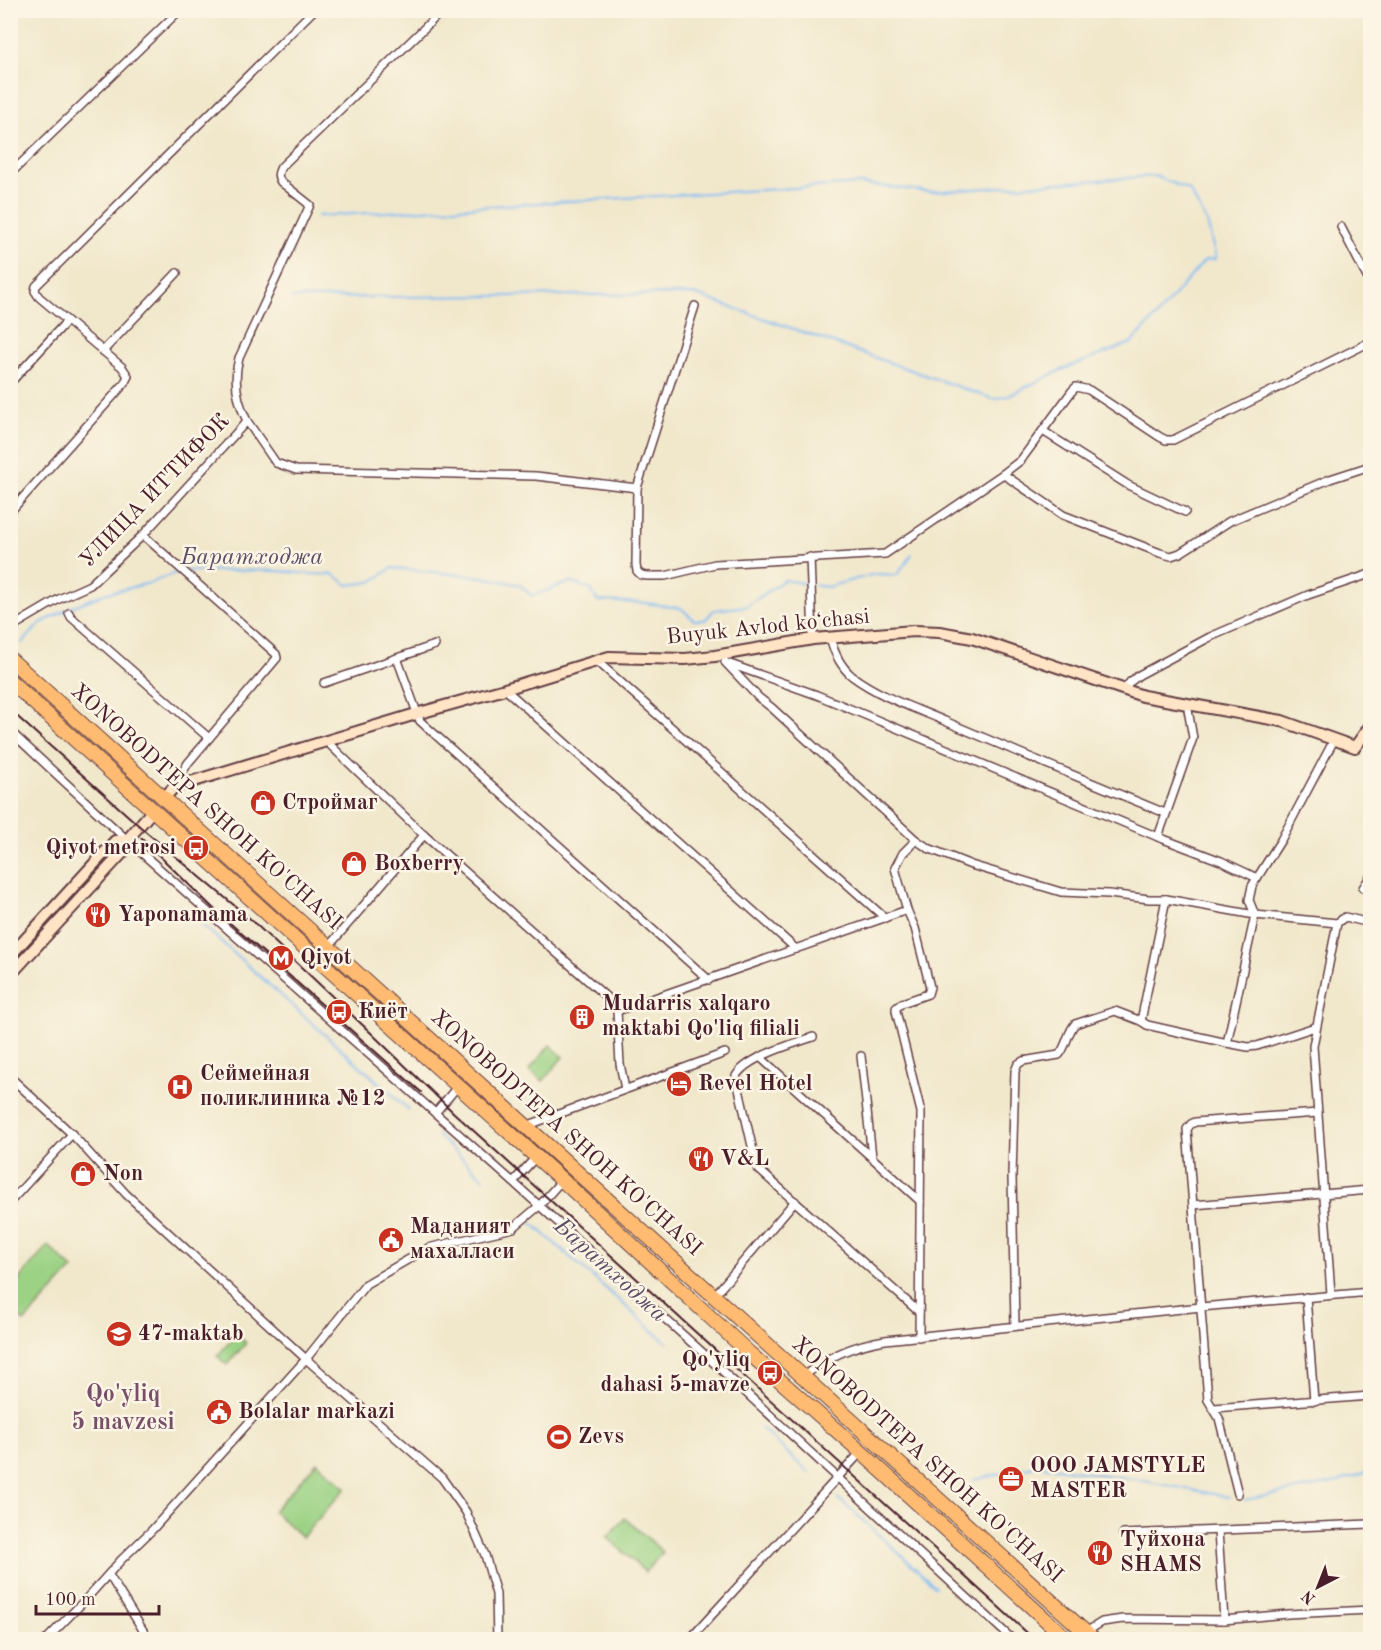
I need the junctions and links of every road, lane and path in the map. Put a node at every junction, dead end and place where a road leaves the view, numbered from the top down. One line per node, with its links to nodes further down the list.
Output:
1 (180, 10): 4 (street)
2 (314, 10): 9 (street)
3 (443, 10): 13 (street, УЛИЦА ИТТИФОК)
4 (10, 174)
5 (1341, 227): 7 (street)
6 (177, 273): 11 (street)
7 (1371, 283)
8 (695, 306): 17 (street)
9 (67, 321): 11 (street); 12 (street)
10 (1370, 342): 14 (street)
11 (103, 351): 18 (street)
12 (10, 383)
13 (247, 421): 17 (street); 20 (street, УЛИЦА ИТТИФОК)
14 (1043, 431): 16 (street); 19 (street)
15 (1371, 466): 16 (street)
16 (1003, 474): 21 (street)
17 (637, 488): 21 (street)
18 (10, 512)
19 (1185, 512)
20 (143, 535): 24 (street, УЛИЦА ИТТИФОК); 40 (street)
21 (810, 557): 26 (street)
22 (1371, 574): 35 (street)
23 (69, 613): 40 (street)
24 (10, 628)
25 (830, 638): 26 (street, Buyuk Avlod koʻchasi); 35 (street, Buyuk Avlod koʻchasi); 45 (street)
26 (813, 639): 30 (street, Buyuk Avlod koʻchasi)
27 (435, 645): 29 (street)
28 (10, 658): 43 (highway, XONOBODTEPA SHOH KO'CHASI)
29 (397, 658): 33 (street); 37 (street)
30 (720, 659): 31 (street, Buyuk Avlod koʻchasi); 47 (street); 49 (street)
31 (597, 661): 34 (street, Buyuk Avlod koʻchasi); 56 (street)
32 (10, 681): 44 (highway, XONOBODTEPA SHOH KO'CHASI)
33 (324, 683)
34 (506, 689): 37 (street, Buyuk Avlod koʻchasi); 60 (street)
35 (1124, 690): 36 (street, Buyuk Avlod koʻchasi)
36 (1187, 704): 41 (street, Buyuk Avlod koʻchasi); 45 (street)
37 (416, 714): 42 (street, Buyuk Avlod koʻchasi); 63 (street)
38 (1371, 726): 41 (street, Buyuk Avlod koʻchasi)
39 (10, 731): 48 (street)
40 (209, 738): 43 (street)
41 (1334, 740): 51 (street)
42 (326, 741): 43 (street, Buyuk Avlod koʻchasi); 46 (street)
43 (169, 792): 44 (highway); 59 (highway, XONOBODTEPA SHOH KO'CHASI)
44 (153, 810): 48 (street); 68 (highway, XONOBODTEPA SHOH KO'CHASI)
45 (1166, 813): 47 (street)
46 (424, 835): 59 (street); 64 (street)
47 (1158, 837): 51 (street)
48 (127, 840): 61 (street); 62 (street); 77 (street)
49 (916, 840): 53 (street); 54 (street)
50 (1371, 877): 52 (street)
51 (1257, 878): 55 (street)
52 (1363, 888)
53 (1166, 899): 55 (street); 66 (street)
54 (907, 910): 56 (street); 88 (street)
55 (1256, 915): 57 (street); 70 (street)
56 (885, 918): 60 (street)
57 (1337, 922): 58 (street); 67 (street)
58 (1371, 923)
59 (329, 946): 65 (highway, XONOBODTEPA SHOH KO'CHASI)
60 (796, 950): 63 (street)
61 (10, 956)
62 (10, 975)
63 (709, 980): 64 (street)
64 (617, 1011): 76 (street)
65 (412, 1021): 68 (highway); 79 (highway, XONOBODTEPA SHOH KO'CHASI)
66 (1141, 1021): 70 (street); 98 (street)
67 (1315, 1027): 70 (street); 78 (street)
68 (400, 1034): 75 (highway, XONOBODTEPA SHOH KO'CHASI)
69 (813, 1036): 73 (street)
70 (1227, 1043)
71 (725, 1053): 76 (street)
72 (861, 1056): 81 (street)
73 (760, 1057): 81 (street); 87 (street)
74 (10, 1077): 80 (street)
75 (458, 1086): 77 (street); 82 (highway, XONOBODTEPA SHOH KO'CHASI)
76 (625, 1089): 79 (street)
77 (435, 1113): 84 (street)
78 (1318, 1113): 86 (street); 91 (street)
79 (526, 1126): 94 (highway, XONOBODTEPA SHOH KO'CHASI)
80 (72, 1134): 89 (street); 100 (street)
81 (872, 1157): 88 (street)
82 (536, 1158): 83 (highway, XONOBODTEPA SHOH KO'CHASI); 84 (street)
83 (562, 1180): 90 (street); 105 (highway, XONOBODTEPA SHOH KO'CHASI)
84 (513, 1182): 90 (street)
85 (1371, 1190): 86 (street)
86 (1323, 1194): 91 (street); 93 (street)
87 (795, 1201): 94 (street); 97 (street)
88 (920, 1201): 97 (street)
89 (10, 1202)
90 (539, 1206): 100 (street); 106 (street)
91 (1193, 1206): 96 (street)
92 (1371, 1292): 93 (street)
93 (1331, 1294): 95 (street)
94 (714, 1296): 101 (highway, XONOBODTEPA SHOH KO'CHASI)
95 (1306, 1297): 96 (street); 103 (street)
96 (1201, 1307): 98 (street); 104 (street)
97 (919, 1312): 99 (street)
98 (1015, 1326): 99 (street)
99 (919, 1337): 101 (street)
100 (306, 1359): 112 (street); 120 (street)
101 (804, 1377): 111 (highway, XONOBODTEPA SHOH KO'CHASI)
102 (1371, 1396): 103 (street)
103 (1314, 1401): 104 (street)
104 (1214, 1408): 107 (street)
105 (861, 1452): 106 (street); 113 (highway, XONOBODTEPA SHOH KO'CHASI)
106 (838, 1478): 121 (street); 122 (street)
107 (1238, 1494)
108 (1371, 1524): 109 (street)
109 (1218, 1531): 110 (street); 115 (street)
110 (1123, 1534)
111 (1016, 1569): 113 (highway); 117 (highway, XONOBODTEPA SHOH KO'CHASI)
112 (109, 1575): 118 (street); 119 (street)
113 (1004, 1582): 116 (highway, XONOBODTEPA SHOH KO'CHASI)
114 (1371, 1610): 115 (street)
115 (1224, 1620): 117 (street)
116 (1056, 1628): 123 (street); 124 (highway, XONOBODTEPA SHOH KO'CHASI)
117 (1090, 1636)
118 (46, 1640)
119 (149, 1640)
120 (497, 1640)
121 (689, 1640)
122 (1013, 1640)
123 (1046, 1640)
124 (1068, 1640)

